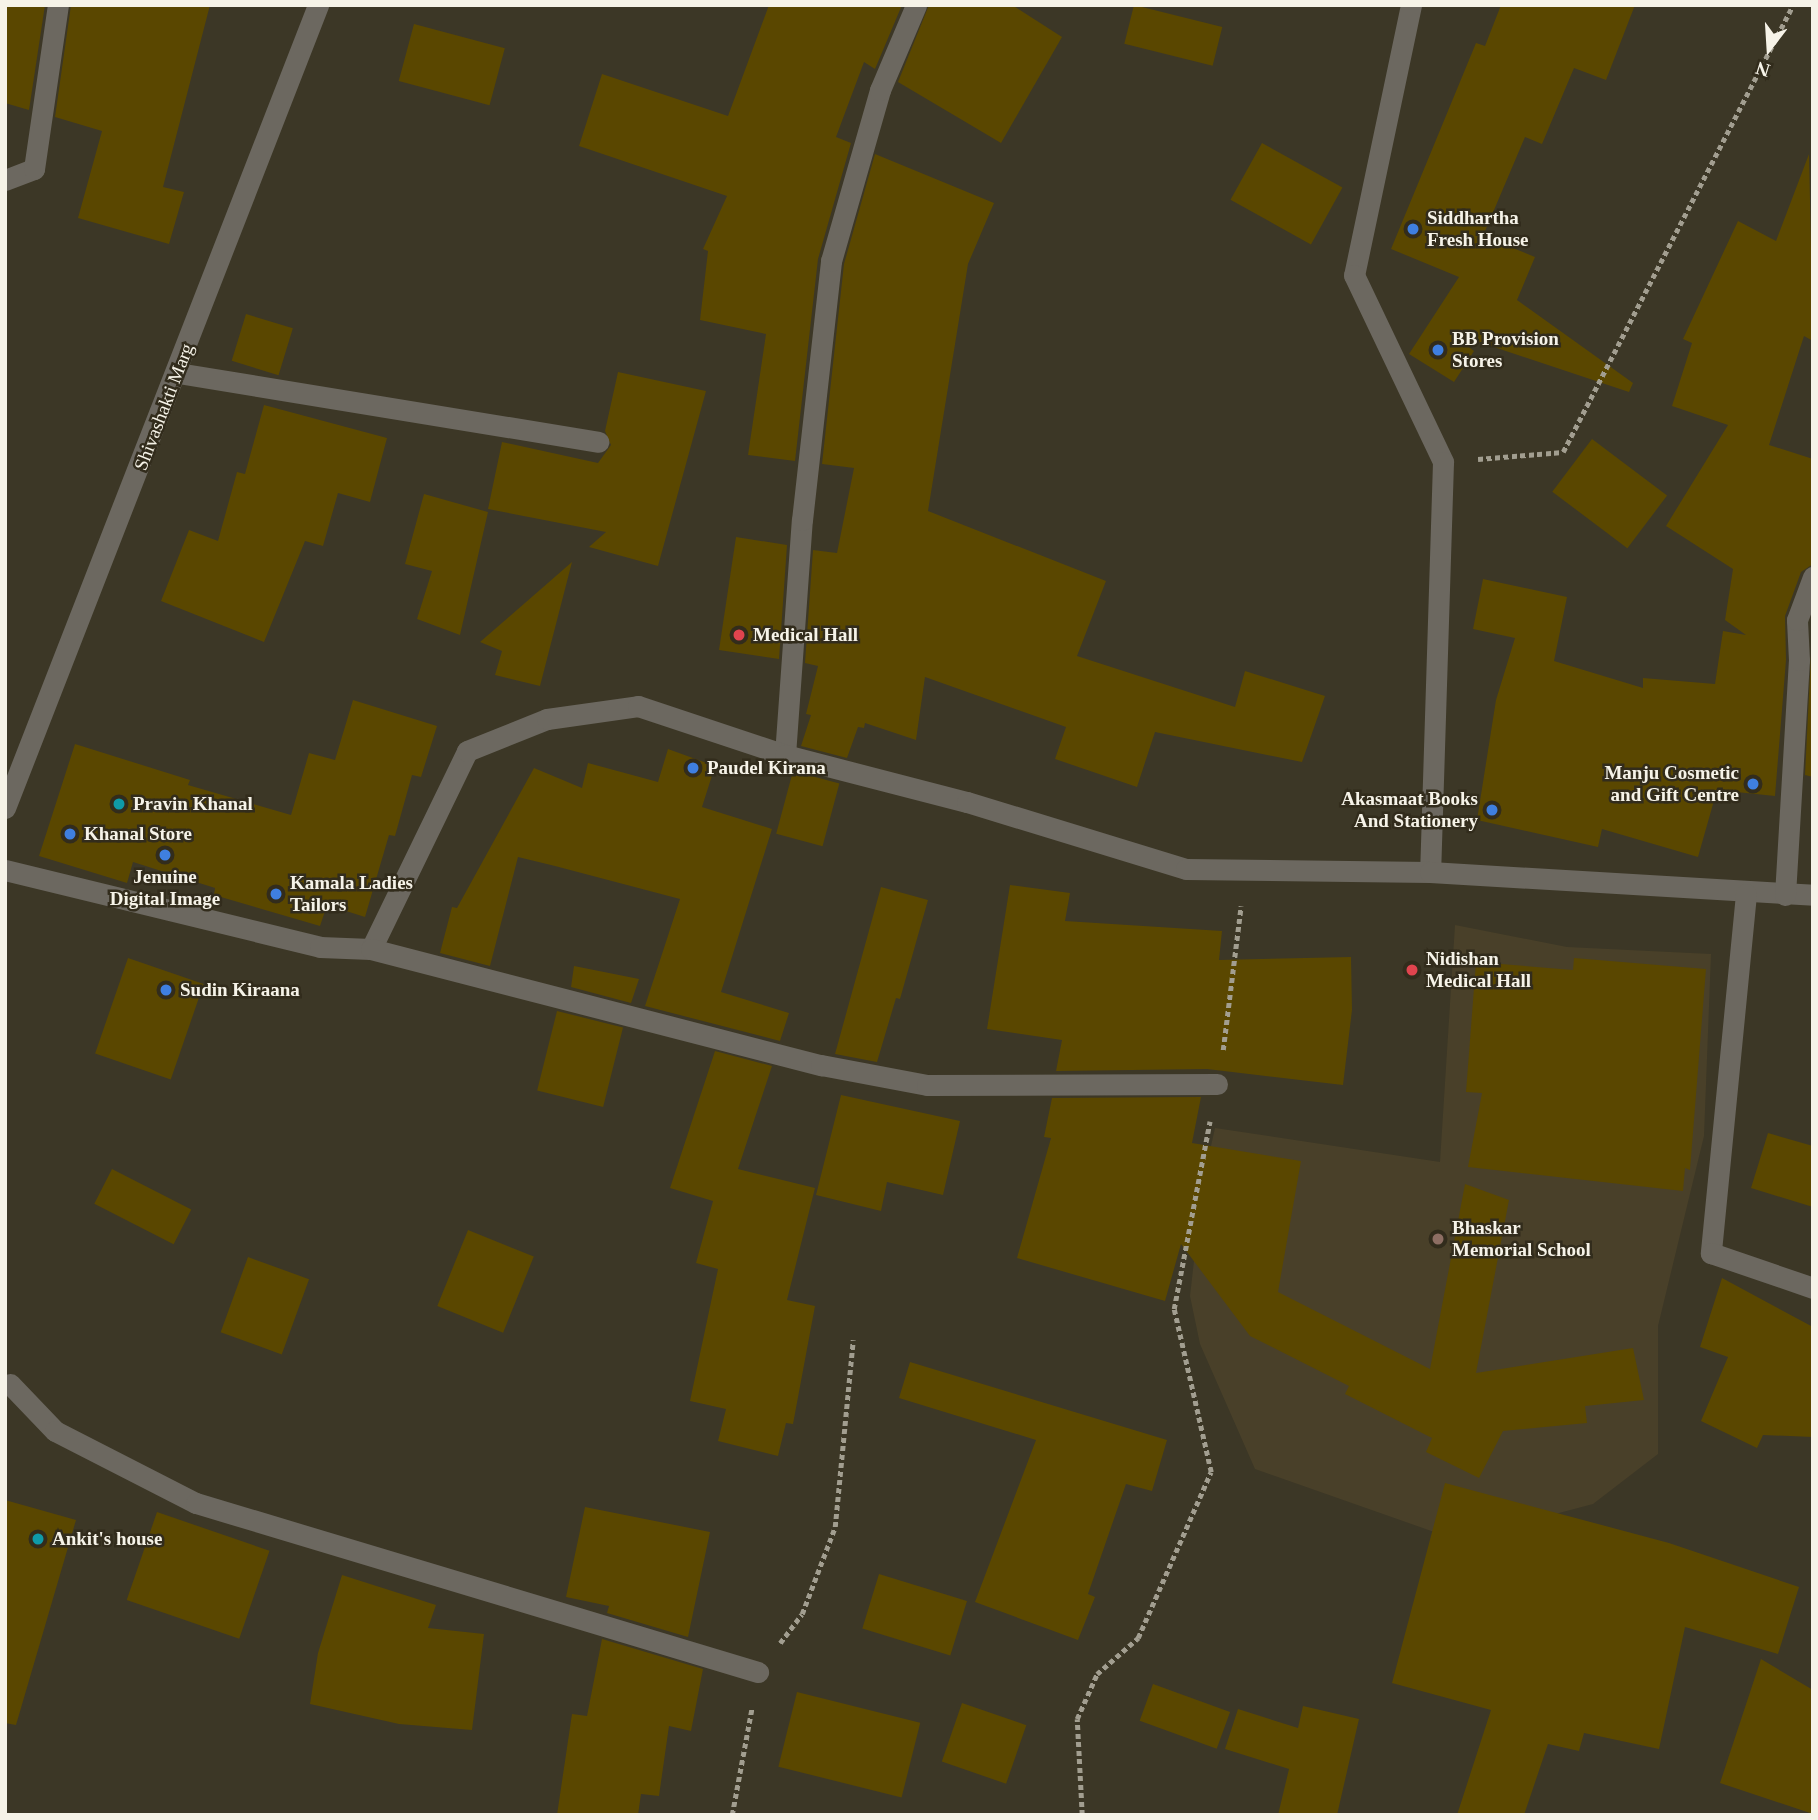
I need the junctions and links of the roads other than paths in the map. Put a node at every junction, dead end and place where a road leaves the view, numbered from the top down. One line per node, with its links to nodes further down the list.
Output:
1 (58, 5): 5 (street)
2 (318, 5): 6 (street, Shivashakti Marg)
3 (916, 5): 9 (street)
4 (1411, 5): 12 (street)
5 (5, 180)
6 (178, 373): 7 (street); 10 (street, Shivashakti Marg)
7 (598, 442)
8 (1813, 577): 14 (street)
9 (785, 755): 12 (street); 16 (street)
10 (5, 807)
11 (5, 870): 16 (street)
12 (1430, 872): 13 (street)
13 (1746, 894): 14 (street); 18 (street)
14 (1786, 895): 15 (street)
15 (1813, 895)
16 (371, 949): 17 (street)
17 (1217, 1084)
18 (1813, 1289)
19 (7, 1386): 20 (street)
20 (758, 1672)

